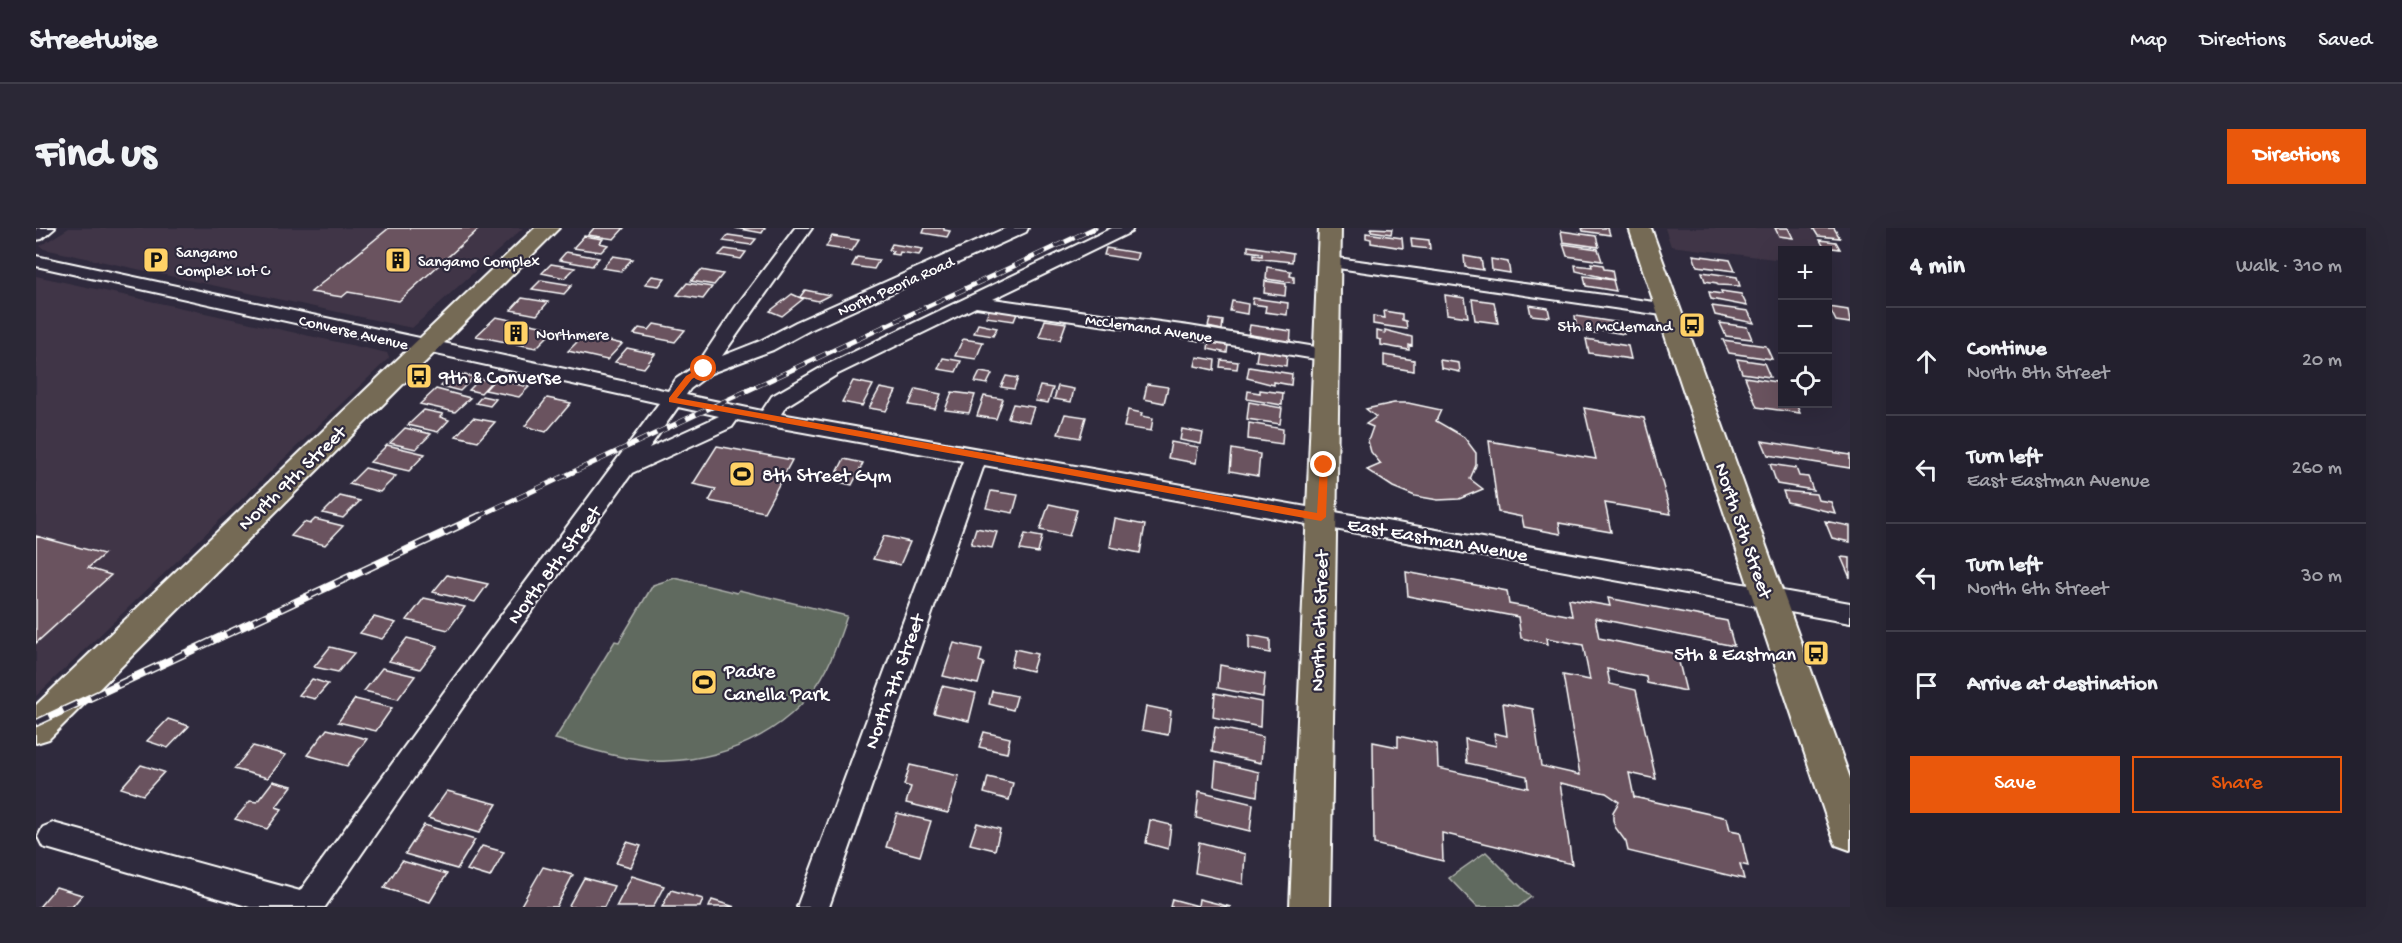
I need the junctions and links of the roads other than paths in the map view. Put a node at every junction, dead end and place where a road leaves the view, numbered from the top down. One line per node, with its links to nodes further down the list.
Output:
1 (47, 228): 8 (street)
2 (548, 228): 15 (main road, North 9th Street)
3 (804, 228): 14 (street, North 8th Street)
4 (1020, 228): 13 (street, North Peoria Road)
5 (1125, 228): 11 (street)
6 (1330, 228): 10 (main road, North 6th Street)
7 (1640, 228): 12 (main road, North 5th Street)
8 (36, 235)
9 (36, 261): 15 (street, Converse Avenue)
10 (1330, 262): 12 (street); 16 (main road, North 6th Street)
11 (970, 301): 16 (street, McClernand Avenue); 20 (street)
12 (1669, 310): 24 (main road, North 5th Street)
13 (803, 326): 14 (street, North Peoria Road); 17 (street, North Peoria Road)
14 (730, 329): 17 (street, North 8th Street)
15 (425, 346): 18 (street, Converse Avenue); 26 (main road, North 9th Street)
16 (1328, 356): 23 (main road, North 6th Street)
17 (704, 369): 18 (street, North 8th Street)
18 (672, 400): 19 (street, East Eastman Avenue); 22 (street, North 8th Street)
19 (732, 411): 20 (street, East Eastman Avenue); 22 (street)
20 (768, 418): 21 (street, East Eastman Avenue)
21 (976, 456): 23 (street, East Eastman Avenue); 30 (street, North 7th Street)
22 (624, 468): 29 (street, North 8th Street)
23 (1321, 517): 24 (street, East Eastman Avenue); 31 (main road, North 6th Street)
24 (1768, 598): 25 (street, East Eastman Avenue); 27 (main road, North 5th Street)
25 (1850, 613)
26 (36, 728)
27 (1850, 832)
28 (52, 837): 29 (street)
29 (305, 907)
30 (813, 907)
31 (1310, 907)

